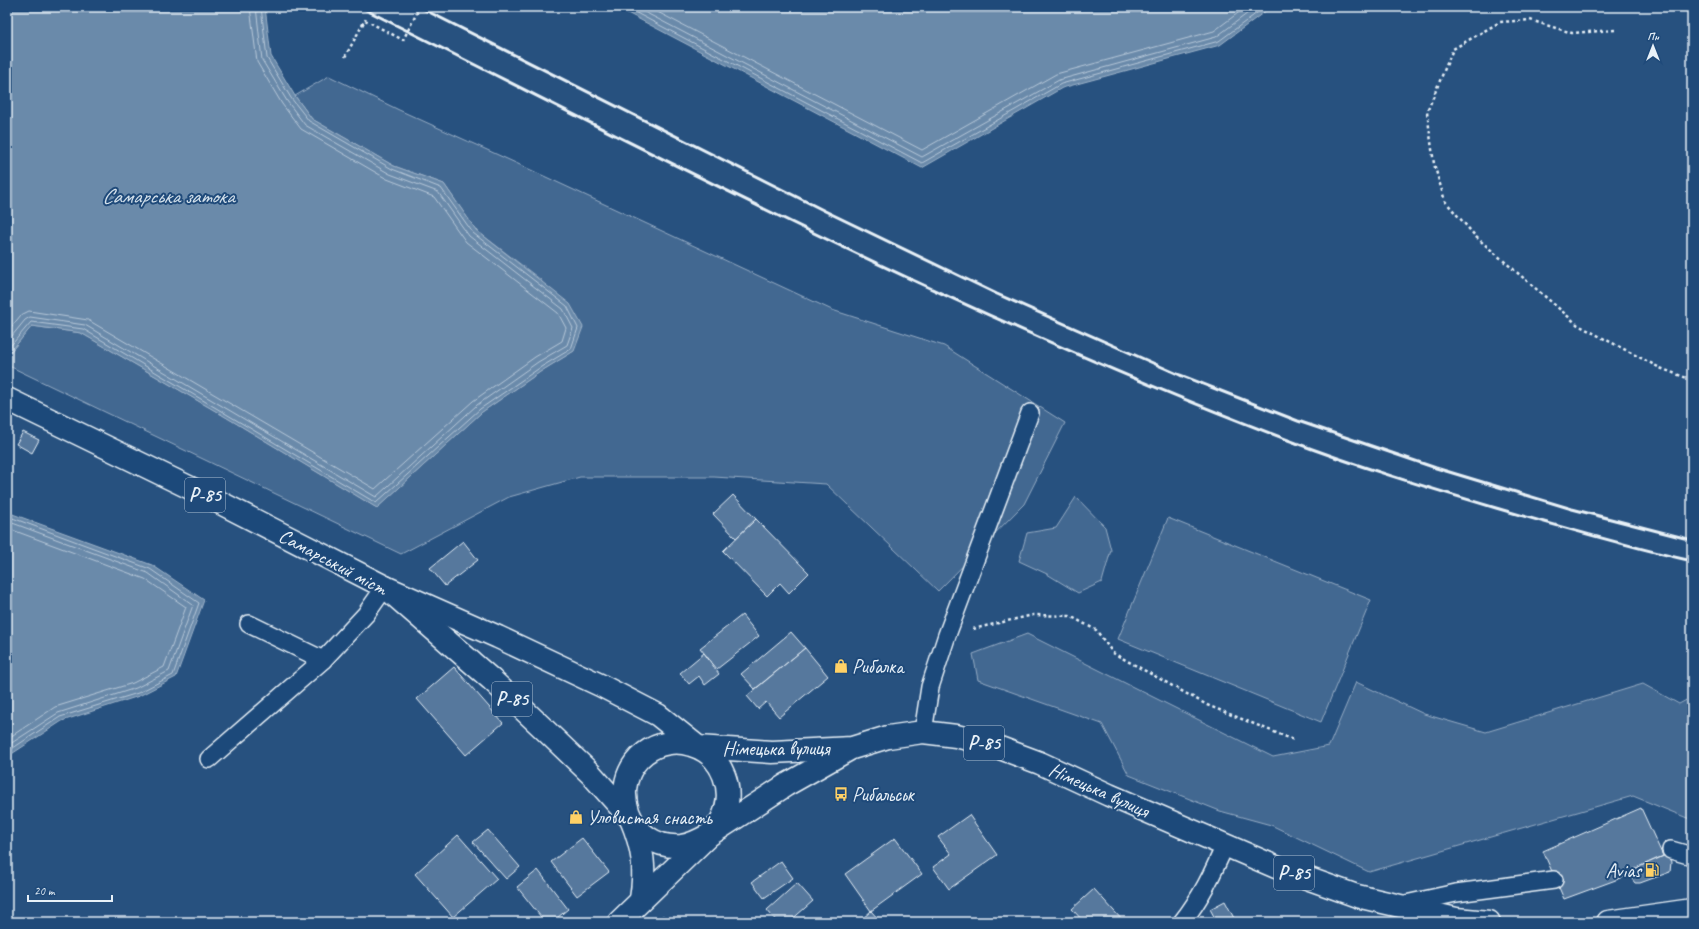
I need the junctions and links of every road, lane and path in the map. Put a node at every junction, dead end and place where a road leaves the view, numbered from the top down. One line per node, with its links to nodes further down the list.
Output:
1 (420, 7): 3 (path)
2 (1615, 30): 4 (path)
3 (346, 57)
4 (1692, 380)
5 (15, 403): 7 (main road, Самарський міст / Р-85)
6 (1030, 413): 9 (lane)
7 (385, 587): 10 (lane); 13 (main road); 16 (main road, Самарський міст / Р-85)
8 (249, 624): 10 (lane)
9 (948, 635): 11 (lane); 12 (path)
10 (323, 660): 15 (lane)
11 (923, 732): 14 (main road, Німецька вулиця / Р-85); 18 (main road, Німецька вулиця / Р-85)
12 (1294, 740)
13 (698, 747): 14 (main road, Німецька вулиця / Р-85); 16 (main road, Р-85); 17 (main road, Р-85)
14 (852, 748): 17 (main road)
15 (209, 759)
16 (631, 819): 17 (main road, Р-85); 22 (main road)
17 (709, 835): 22 (main road)
18 (1225, 845): 23 (main road, Німецька вулиця / Р-85); 26 (lane)
19 (1671, 850): 20 (lane)
20 (1692, 856)
21 (1554, 880): 23 (lane)
22 (641, 899): 25 (main road)
23 (1396, 906): 27 (main road, Німецька вулиця / Р-85)
24 (1692, 910): 28 (main road)
25 (619, 922)
26 (1182, 922)
27 (1489, 922)
28 (1608, 922)

